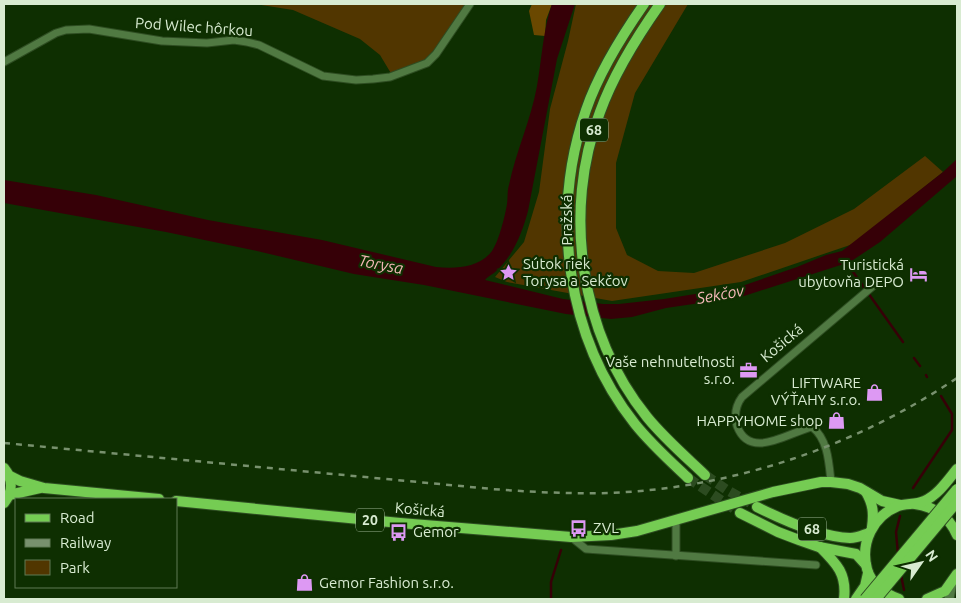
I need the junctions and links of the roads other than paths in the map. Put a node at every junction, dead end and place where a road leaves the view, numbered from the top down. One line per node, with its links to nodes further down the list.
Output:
1 (470, 4): 4 (street, Pod Wilec hôrkou)
2 (644, 4): 9 (main road, Pražská / 68)
3 (660, 4): 8 (main road, Pražská / 68)
4 (4, 62)
5 (879, 281): 10 (street, Košická)
6 (957, 469): 18 (main road)
7 (7, 472): 11 (main road); 15 (main road)
8 (705, 475)
9 (688, 478)
10 (831, 482): 13 (main road, Košická / 20); 23 (main road, Košická / 20)
11 (44, 488): 14 (main road); 15 (main road)
12 (957, 489): 34 (main road, bridge)
13 (866, 492): 19 (main road, Košická / 20); 24 (main road)
14 (149, 498)
15 (6, 499)
16 (178, 501): 26 (main road, Košická / 20)
17 (957, 503): 21 (main road); 35 (main road, bridge)
18 (911, 504): 19 (main road); 21 (main road)
19 (900, 505): 24 (main road)
20 (757, 507): 24 (main road, 68)
21 (936, 510): 25 (main road)
22 (740, 513): 27 (main road, 68)
23 (676, 519): 26 (main road, Košická / 20); 28 (street)
24 (871, 530): 30 (main road)
25 (957, 535)
26 (571, 537): 28 (street, Košická)
27 (819, 547): 30 (main road, 68); 32 (main road, 68)
28 (676, 556): 29 (street, Košická)
29 (816, 565)
30 (867, 569): 33 (main road); 37 (main road, 68)
31 (955, 578): 38 (main road); 39 (street)
32 (844, 599)
33 (856, 599)
34 (865, 599)
35 (876, 599)
36 (893, 599): 37 (main road, 68)
37 (898, 599)
38 (927, 599)
39 (949, 599)

